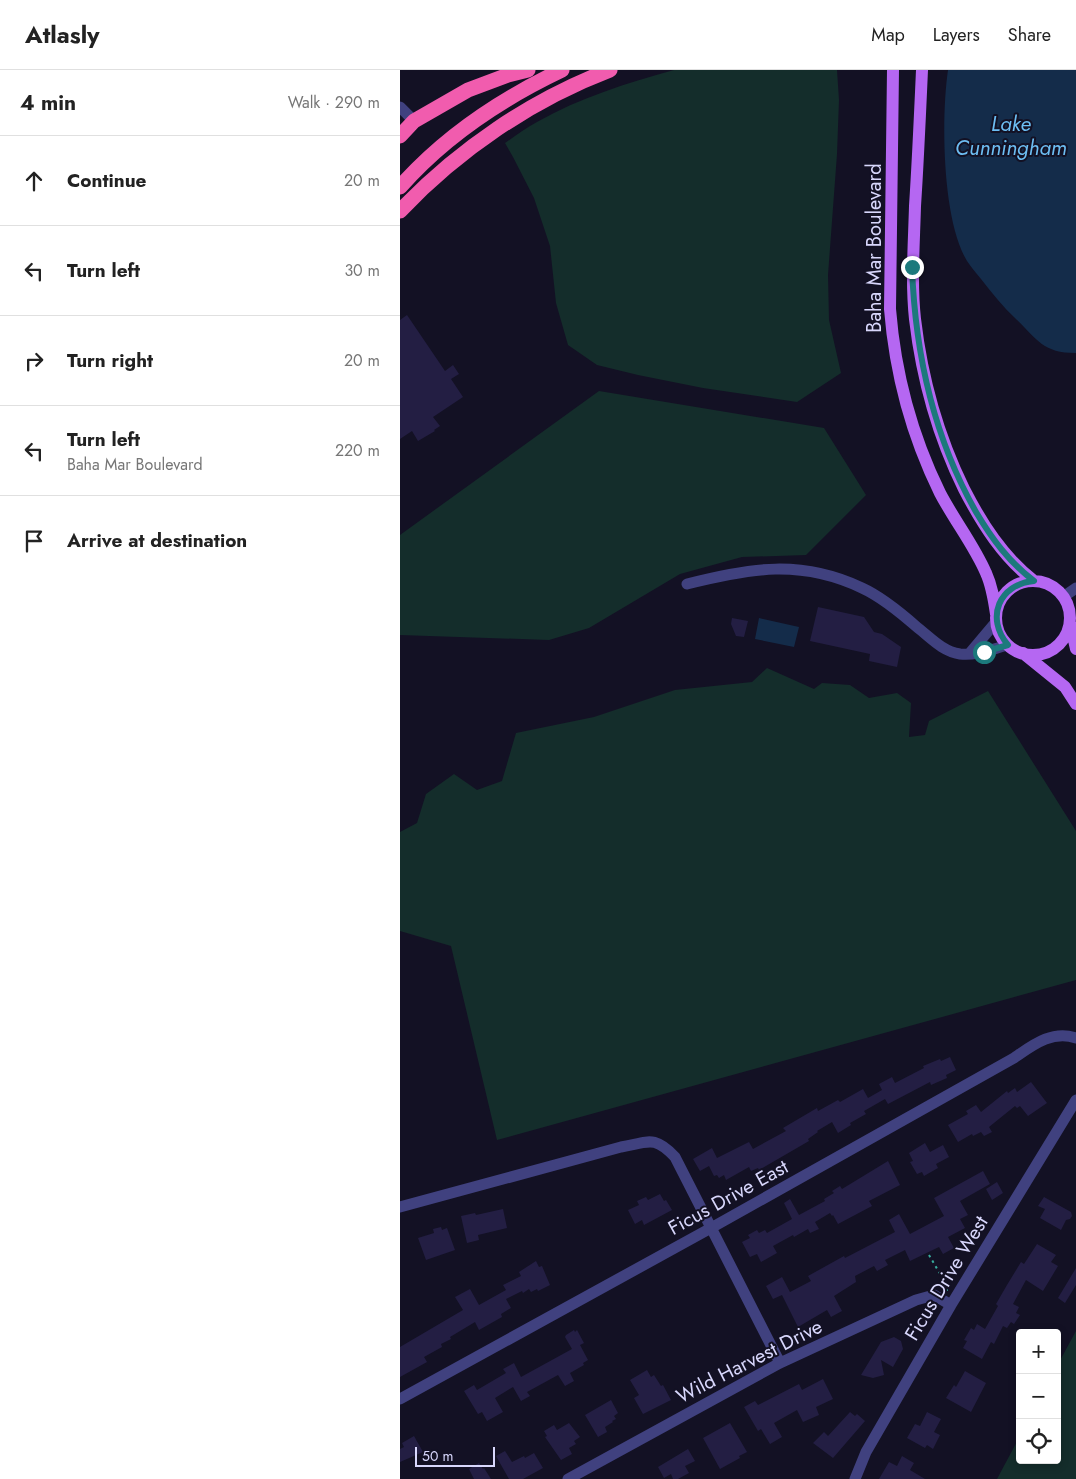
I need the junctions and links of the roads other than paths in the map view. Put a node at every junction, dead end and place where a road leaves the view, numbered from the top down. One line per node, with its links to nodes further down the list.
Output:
1 (528, 70): 7 (highway)
2 (562, 70): 9 (highway)
3 (610, 70): 10 (highway)
4 (893, 70): 15 (main road, Baha Mar Boulevard)
5 (922, 70): 11 (main road, Baha Mar Boulevard)
6 (400, 107): 7 (street)
7 (414, 121): 8 (highway)
8 (400, 136)
9 (400, 187)
10 (400, 211)
11 (1034, 581): 14 (main road); 15 (main road)
12 (687, 584): 19 (street)
13 (1076, 588): 14 (street)
14 (1063, 597): 16 (main road)
15 (996, 618): 17 (main road); 19 (street)
16 (1070, 620): 18 (main road); 20 (main road)
17 (1008, 645): 19 (street); 20 (main road)
18 (1076, 649)
19 (969, 654)
20 (1023, 654): 21 (main road)
21 (1076, 704)
22 (1076, 1038): 25 (street, Ficus Drive East)
23 (1076, 1100): 26 (street, Ficus Drive West)
24 (400, 1208): 25 (street)
25 (711, 1228): 27 (street); 28 (street, Ficus Drive East)
26 (951, 1304): 27 (street, Wild Harvest Drive); 30 (street, Ficus Drive West)
27 (780, 1363): 29 (street, Wild Harvest Drive)
28 (400, 1399)
29 (568, 1479)
30 (855, 1479)

